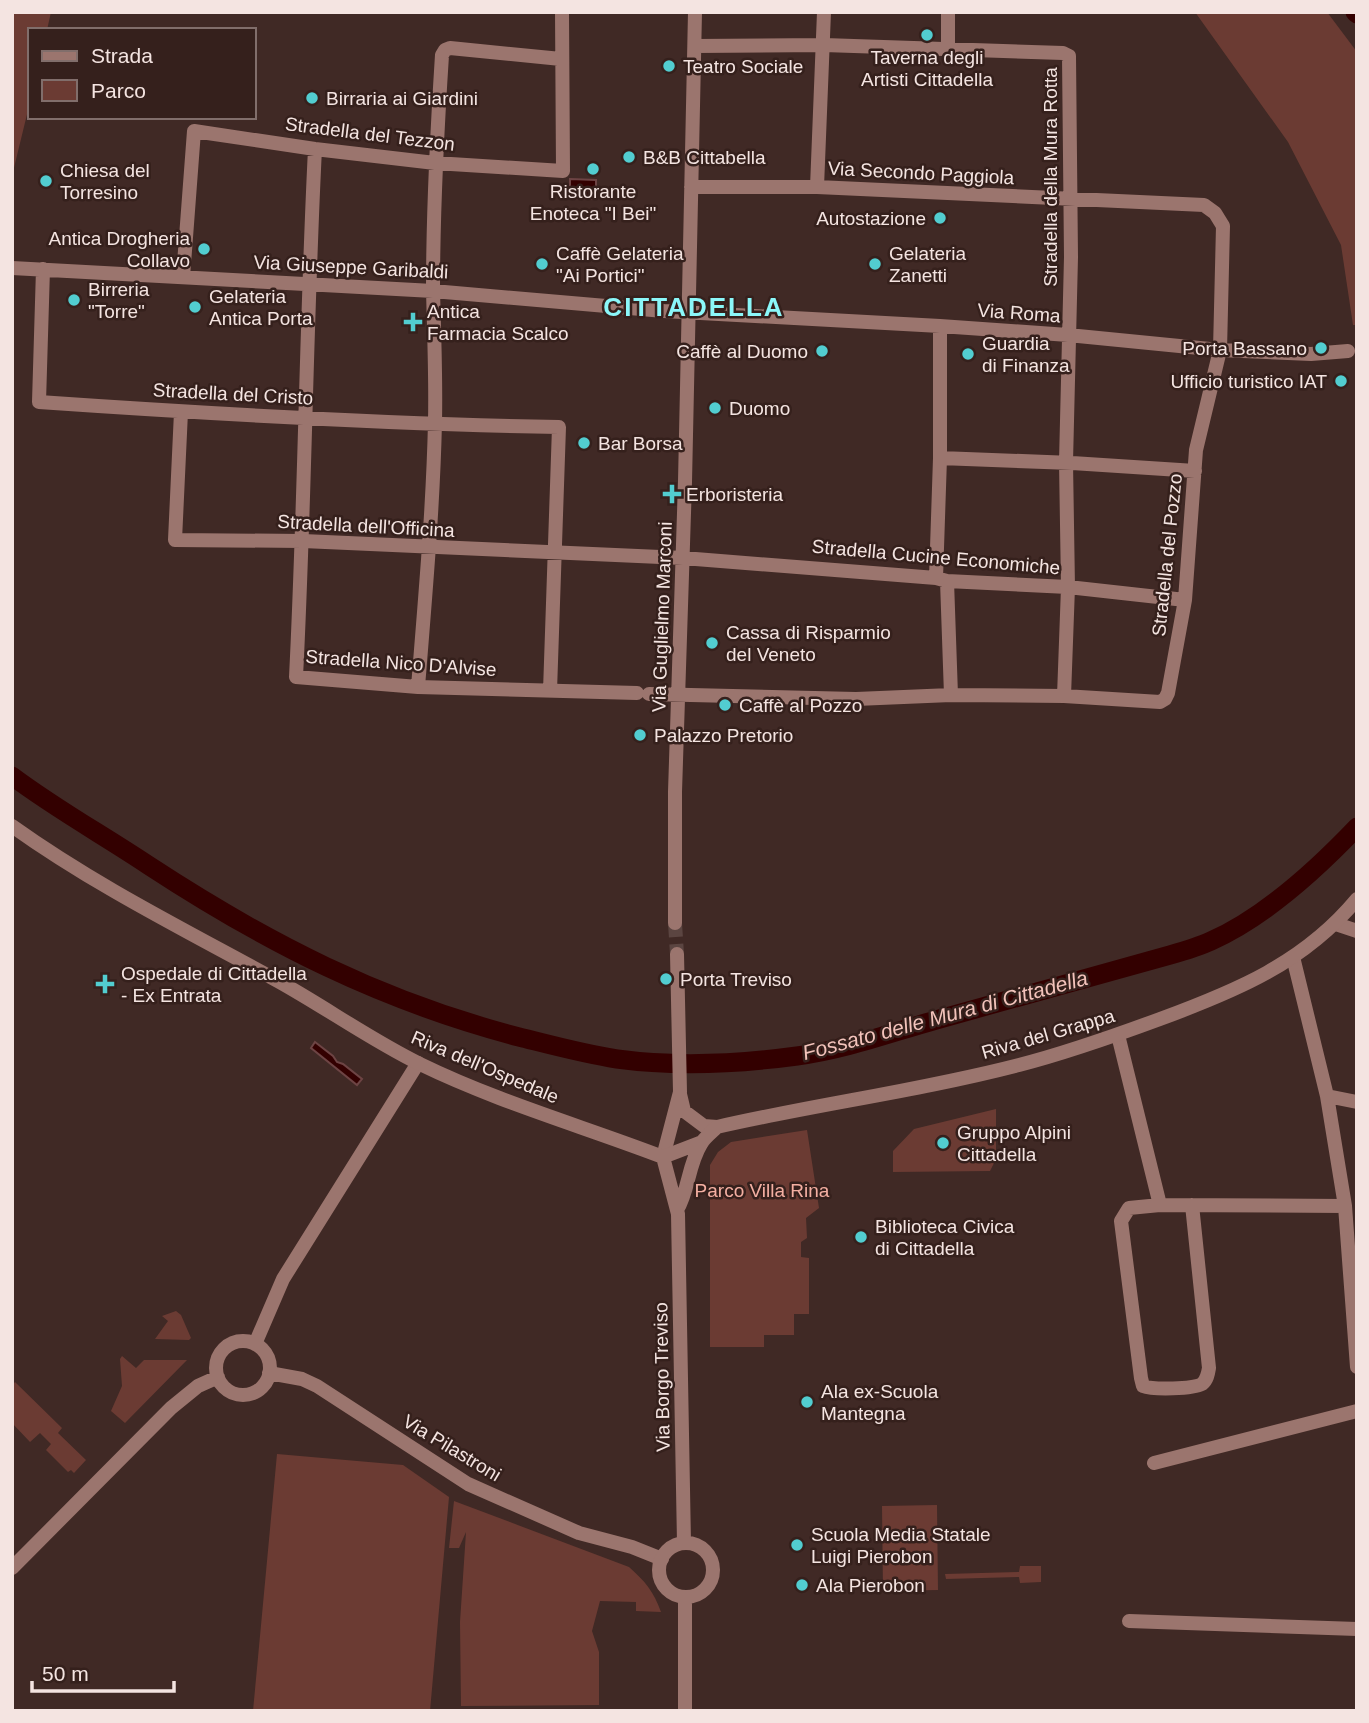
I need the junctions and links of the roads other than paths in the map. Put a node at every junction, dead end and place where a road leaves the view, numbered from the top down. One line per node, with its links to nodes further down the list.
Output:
1 (562, 12): 8 (street)
2 (695, 12): 5 (street, Via Guglielmo Marconi)
3 (824, 12): 6 (street)
4 (948, 12): 7 (street)
5 (695, 46): 6 (street, Stradella della Mura Rotta); 11 (street, Via Guglielmo Marconi)
6 (824, 46): 7 (street, Stradella della Mura Rotta); 12 (street)
7 (948, 50): 13 (street, Stradella della Mura Rotta)
8 (561, 59): 10 (street); 10 (street, Stradella del Tezzon)
9 (314, 149): 10 (street, Stradella del Tezzon); 17 (street, Stradella del Tezzon); 18 (street, Stradella Nico D'Alvise)
10 (435, 163): 19 (street)
11 (691, 187): 12 (street, Via Secondo Paggiola); 20 (street, Via Guglielmo Marconi)
12 (817, 187): 13 (street, Via Secondo Paggiola)
13 (1070, 199): 14 (street, Via Secondo Paggiola); 22 (street, Stradella della Mura Rotta)
14 (1223, 226): 23 (street, Stradella del Pozzo)
15 (12, 268): 16 (street, Via Giuseppe Garibaldi)
16 (43, 268): 17 (street, Via Giuseppe Garibaldi); 25 (street, Stradella del Cristo)
17 (183, 277): 18 (street, Via Giuseppe Garibaldi)
18 (308, 284): 19 (street, Via Giuseppe Garibaldi); 26 (street, Stradella Nico D'Alvise)
19 (433, 290): 20 (street, Via Giuseppe Garibaldi); 27 (street)
20 (687, 313): 21 (street, Via Roma); 34 (street, Via Guglielmo Marconi)
21 (940, 326): 22 (street, Via Roma); 28 (street)
22 (1068, 335): 23 (street, Via Roma); 29 (street, Stradella della Mura Rotta)
23 (1220, 351): 24 (street, Via Roma); 30 (street, Stradella del Pozzo)
24 (1348, 351)
25 (181, 412): 26 (street, Stradella del Cristo); 31 (street, Stradella dell'Officina)
26 (306, 417): 27 (street, Stradella del Cristo); 31 (street, Stradella Nico D'Alvise)
27 (435, 425): 32 (street); 33 (street, Stradella del Cristo)
28 (940, 458): 29 (street); 35 (street)
29 (1066, 462): 30 (street); 36 (street, Stradella della Mura Rotta)
30 (1195, 471): 37 (street, Stradella del Pozzo)
31 (303, 541): 32 (street, Stradella dell'Officina); 38 (street, Stradella Nico D'Alvise)
32 (429, 548): 33 (street, Stradella dell'Officina); 38 (street)
33 (555, 553): 34 (street, Stradella dell'Officina); 39 (street)
34 (683, 558): 35 (street, Stradella Cucine Economiche); 40 (street, Via Guglielmo Marconi)
35 (942, 579): 36 (street, Stradella Cucine Economiche); 41 (street)
36 (1068, 587): 37 (street, Stradella Cucine Economiche); 42 (street, Stradella della Mura Rotta)
37 (1185, 600): 42 (street, Stradella del Pozzo)
38 (418, 687): 39 (street, Stradella Nico D'Alvise)
39 (550, 691): 40 (street, Stradella Nico D'Alvise)
40 (679, 694): 41 (street, Stradella Nico D'Alvise); 45 (street, Via Guglielmo Marconi)
41 (951, 695): 42 (street, Stradella del Pozzo)
42 (1064, 696)
43 (12, 825): 51 (street, Riva dell'Ospedale)
44 (1357, 899): 46 (street, Riva del Grappa)
45 (675, 923)
46 (1336, 924): 47 (street); 49 (street, Riva del Grappa)
47 (1357, 930)
48 (677, 954): 52 (street, Via Borgo Treviso)
49 (1293, 957): 50 (street, Riva del Grappa); 53 (street)
50 (1118, 1035): 55 (street, Riva del Grappa); 58 (street)
51 (418, 1063): 57 (street, Riva dell'Ospedale); 62 (street)
52 (680, 1090): 55 (street); 57 (street, Via Borgo Treviso)
53 (1327, 1096): 54 (street); 60 (street)
54 (1357, 1101)
55 (717, 1128): 56 (street)
56 (702, 1142): 57 (street); 61 (street, Via Borgo Treviso)
57 (663, 1157): 61 (street, Via Borgo Treviso)
58 (1160, 1205): 59 (street); 59 (street)
59 (1192, 1205): 60 (street)
60 (1345, 1206): 63 (street)
61 (677, 1210): 68 (street, Via Borgo Treviso)
62 (255, 1344): 64 (street); 65 (street)
63 (1357, 1367)
64 (270, 1373): 65 (street); 69 (street, Via Pilastroni)
65 (218, 1377): 70 (street)
66 (1357, 1411): 67 (street)
67 (1154, 1462)
68 (684, 1543): 69 (street); 71 (street)
69 (662, 1559): 71 (street)
70 (12, 1568)
71 (685, 1598): 74 (street)
72 (1129, 1621): 73 (street)
73 (1357, 1629)
74 (685, 1711)

